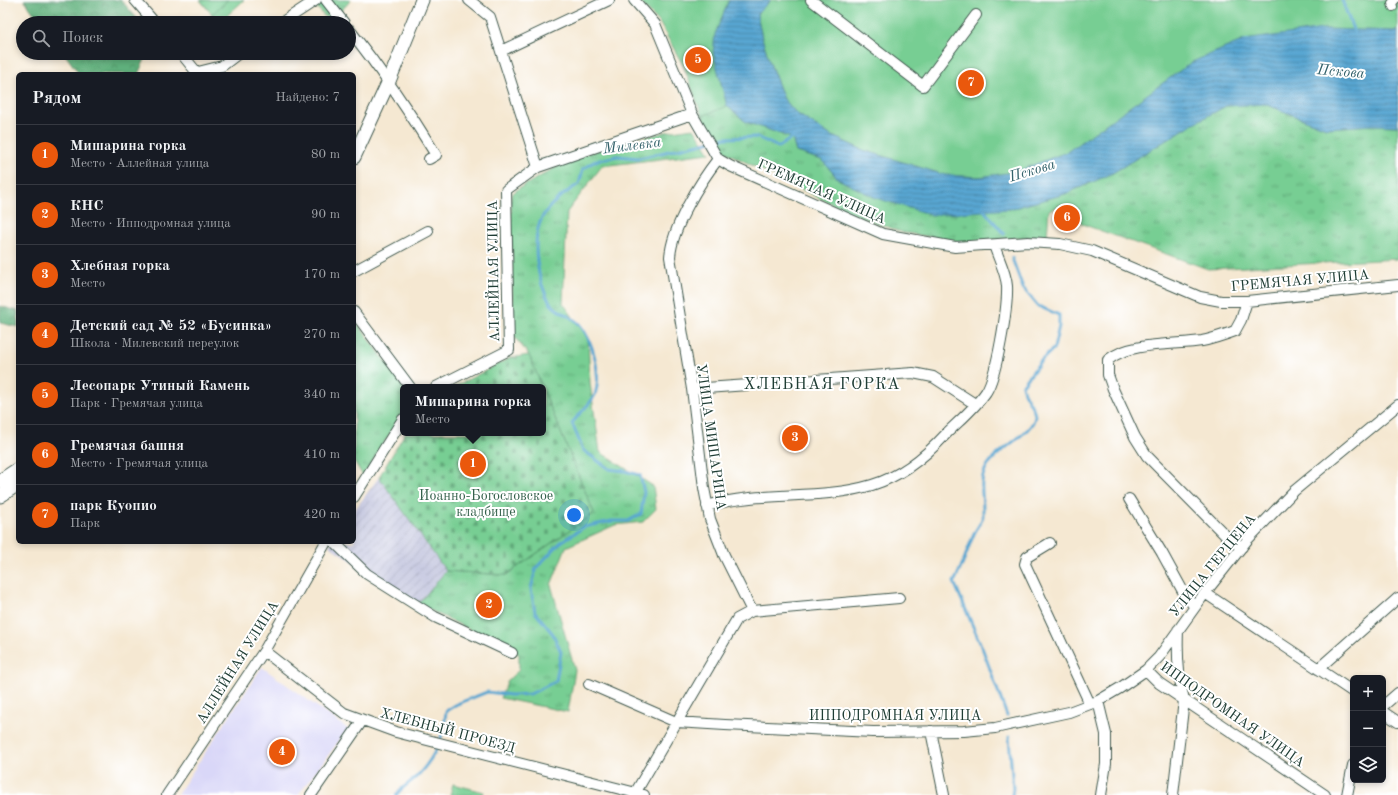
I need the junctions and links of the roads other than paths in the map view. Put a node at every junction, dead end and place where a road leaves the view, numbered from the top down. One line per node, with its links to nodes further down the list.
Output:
1 (135, 0): 10 (street)
2 (316, 0): 11 (street)
3 (326, 0): 12 (street)
4 (422, 0): 19 (street)
5 (469, 0): 14 (street)
6 (609, 0): 14 (street)
7 (634, 0): 20 (street)
8 (811, 0): 9 (street)
9 (976, 15)
10 (149, 16)
11 (292, 16)
12 (339, 16)
13 (356, 38): 19 (street)
14 (501, 51): 24 (street)
15 (187, 60): 17 (street)
16 (230, 60): 18 (street)
17 (197, 72)
18 (201, 72)
19 (389, 82): 21 (street); 23 (street)
20 (692, 114): 22 (street); 24 (street)
21 (356, 153)
22 (716, 155): 26 (street, ГРЕМЯЧАЯ УЛИЦА); 33 (street, УЛИЦА МИШАРИНА)
23 (429, 159)
24 (538, 167): 32 (street, АЛЛЕЙНАЯ УЛИЦА)
25 (428, 232): 27 (street)
26 (996, 245): 29 (street, ГРЕМЯЧАЯ УЛИЦА); 34 (street)
27 (356, 270)
28 (1398, 285): 29 (street, ГРЕМЯЧАЯ УЛИЦА)
29 (1247, 301): 47 (street)
30 (356, 315): 31 (street)
31 (408, 384)
32 (442, 384)
33 (692, 389): 34 (street); 43 (street, УЛИЦА МИШАРИНА)
34 (975, 404): 43 (street)
35 (1398, 405): 47 (street, УЛИЦА ГЕРЦЕНА)
36 (400, 424): 40 (street)
37 (16, 470): 38 (street)
38 (0, 481)
39 (16, 485): 41 (street)
40 (356, 494)
41 (0, 496)
42 (1128, 499): 51 (street)
43 (707, 506): 52 (street, УЛИЦА МИШАРИНА)
44 (1050, 543): 62 (street)
45 (325, 544): 54 (street, АЛЛЕЙНАЯ УЛИЦА)
46 (336, 544): 55 (street)
47 (1242, 547): 48 (street, УЛИЦА ГЕРЦЕНА)
48 (1205, 593): 51 (street, УЛИЦА ГЕРЦЕНА); 56 (street)
49 (899, 598): 52 (street)
50 (1398, 598): 56 (street)
51 (1195, 607): 53 (street, УЛИЦА ГЕРЦЕНА)
52 (752, 611): 66 (street)
53 (1178, 630): 57 (street, УЛИЦА ГЕРЦЕНА); 61 (street)
54 (264, 651): 65 (street, ХЛЕБНЫЙ ПРОЕЗД); 71 (street, АЛЛЕЙНАЯ УЛИЦА)
55 (512, 653)
56 (1318, 669): 59 (street)
57 (1146, 670): 61 (street, ИППОДРОМНАЯ УЛИЦА); 62 (street, ИППОДРОМНАЯ УЛИЦА)
58 (589, 684): 66 (street, ИППОДРОМНАЯ УЛИЦА)
59 (1350, 690)
60 (1398, 693): 63 (street)
61 (1184, 700): 75 (street); 76 (street, ИППОДРОМНАЯ УЛИЦА)
62 (1094, 702): 68 (street, ИППОДРОМНАЯ УЛИЦА); 74 (street)
63 (1386, 703)
64 (1386, 714): 67 (street)
65 (362, 721): 70 (street, ХЛЕБНЫЙ ПРОЕЗД); 72 (street)
66 (676, 722): 68 (street, ИППОДРОМНАЯ УЛИЦА); 70 (street)
67 (1398, 722)
68 (931, 731): 73 (street)
69 (1350, 780): 77 (street)
70 (638, 794)
71 (167, 795)
72 (311, 795)
73 (944, 795)
74 (1101, 795)
75 (1173, 795)
76 (1325, 795)
77 (1347, 795)

